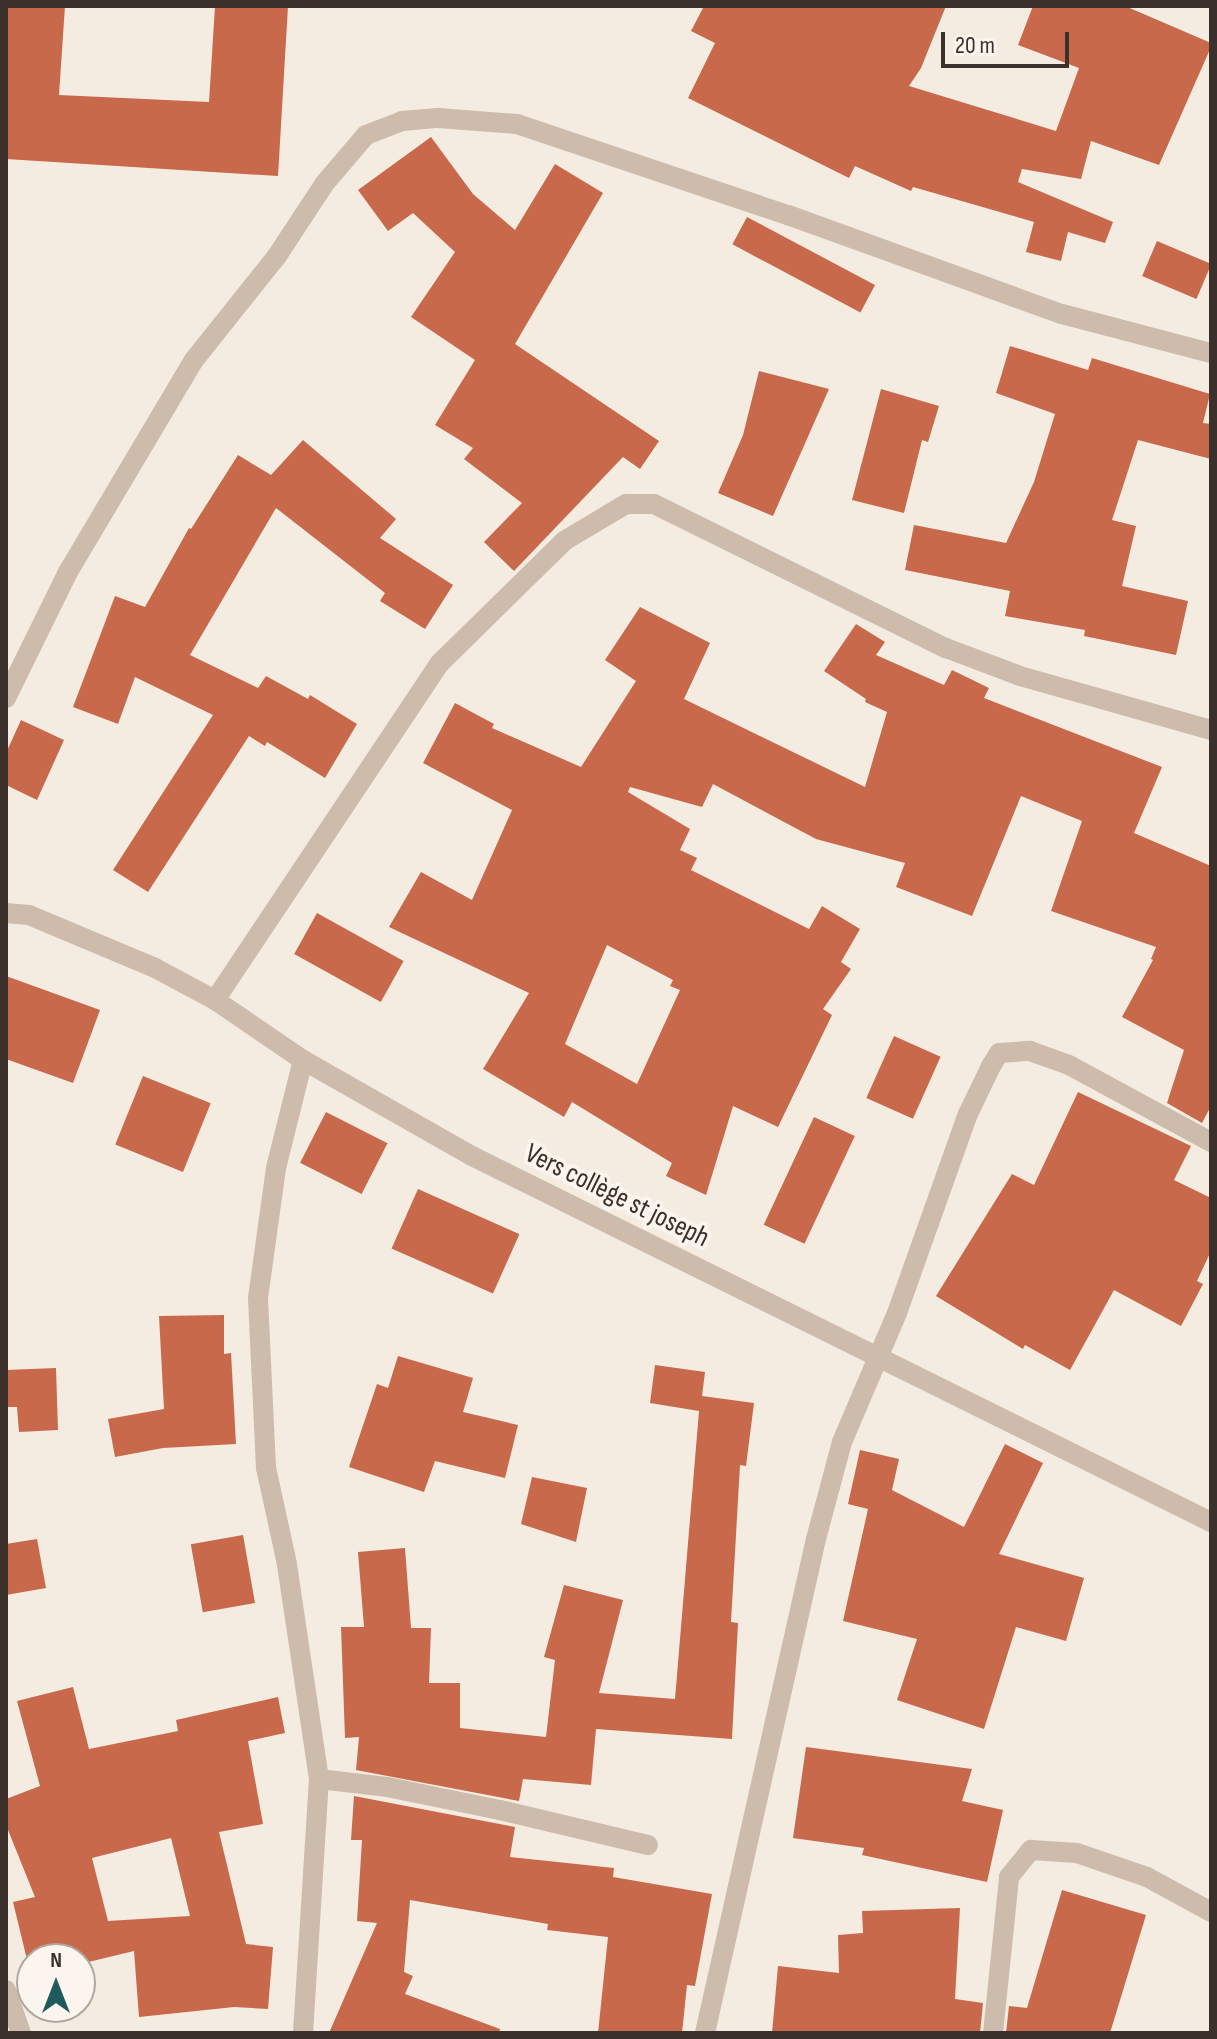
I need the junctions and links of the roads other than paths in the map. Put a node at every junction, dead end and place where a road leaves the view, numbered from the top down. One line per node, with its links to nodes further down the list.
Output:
1 (1211, 353): 2 (street)
2 (6, 698)
3 (1211, 730): 5 (street)
4 (6, 913): 5 (street, Vers collège st joseph)
5 (215, 1000): 6 (street, Vers collège st joseph)
6 (303, 1060): 8 (street, Vers collège st joseph); 10 (street)
7 (1211, 1142): 8 (street)
8 (877, 1355): 9 (street, Vers collège st joseph); 16 (street)
9 (1211, 1522)
10 (319, 1779): 11 (street); 15 (street)
11 (648, 1845)
12 (1211, 1912): 17 (street)
13 (6, 1990): 14 (street)
14 (21, 2033)
15 (303, 2033)
16 (705, 2033)
17 (993, 2033)

